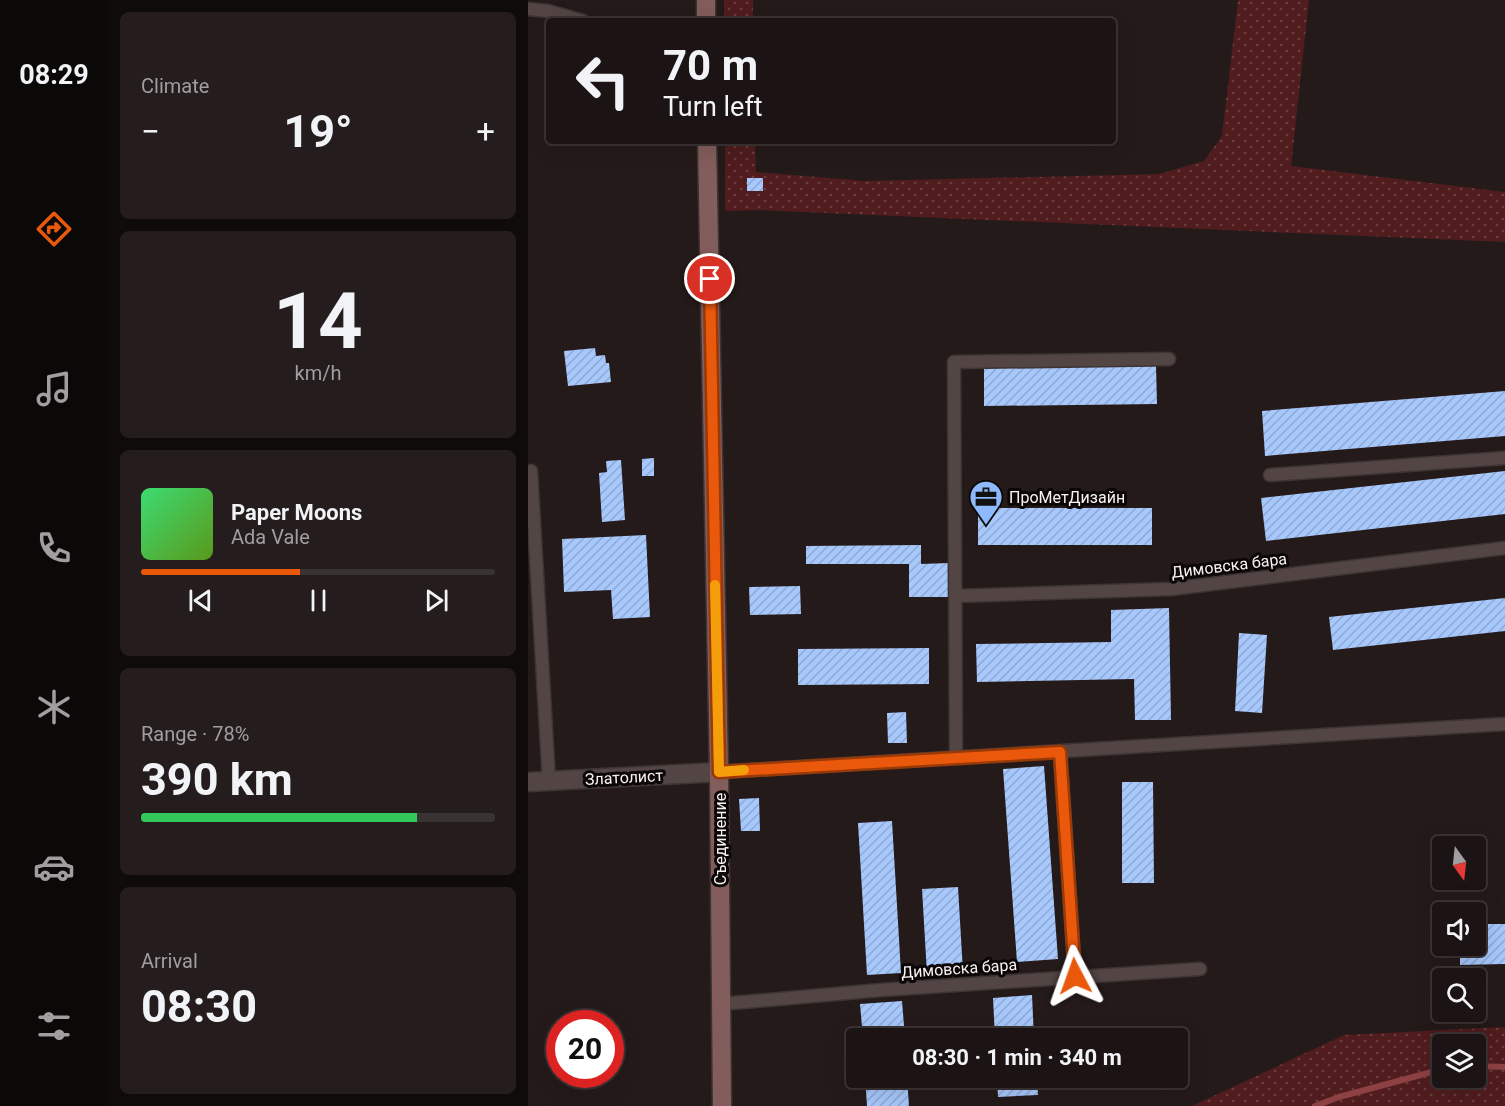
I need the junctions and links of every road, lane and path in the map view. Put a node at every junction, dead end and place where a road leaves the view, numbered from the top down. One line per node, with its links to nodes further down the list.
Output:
1 (706, 0): 4 (street)
2 (528, 9): 3 (lane)
3 (572, 18)
4 (706, 18)
5 (707, 144): 15 (street, Съединение)
6 (1169, 359): 11 (lane)
7 (1505, 458): 9 (lane)
8 (531, 471): 16 (lane)
9 (1270, 475)
10 (1505, 548): 11 (lane, Димовска бара)
11 (956, 596): 14 (lane)
12 (1505, 724): 13 (lane)
13 (1060, 752): 14 (lane); 19 (lane)
14 (956, 758): 15 (lane)
15 (719, 772): 16 (street, Златолист); 20 (street, Съединение)
16 (549, 781): 17 (street, Златолист)
17 (528, 782)
18 (1200, 969): 19 (lane, Димовска бара)
19 (1075, 976): 20 (lane, Димовска бара)
20 (721, 1004): 21 (street, Съединение)
21 (722, 1106)

